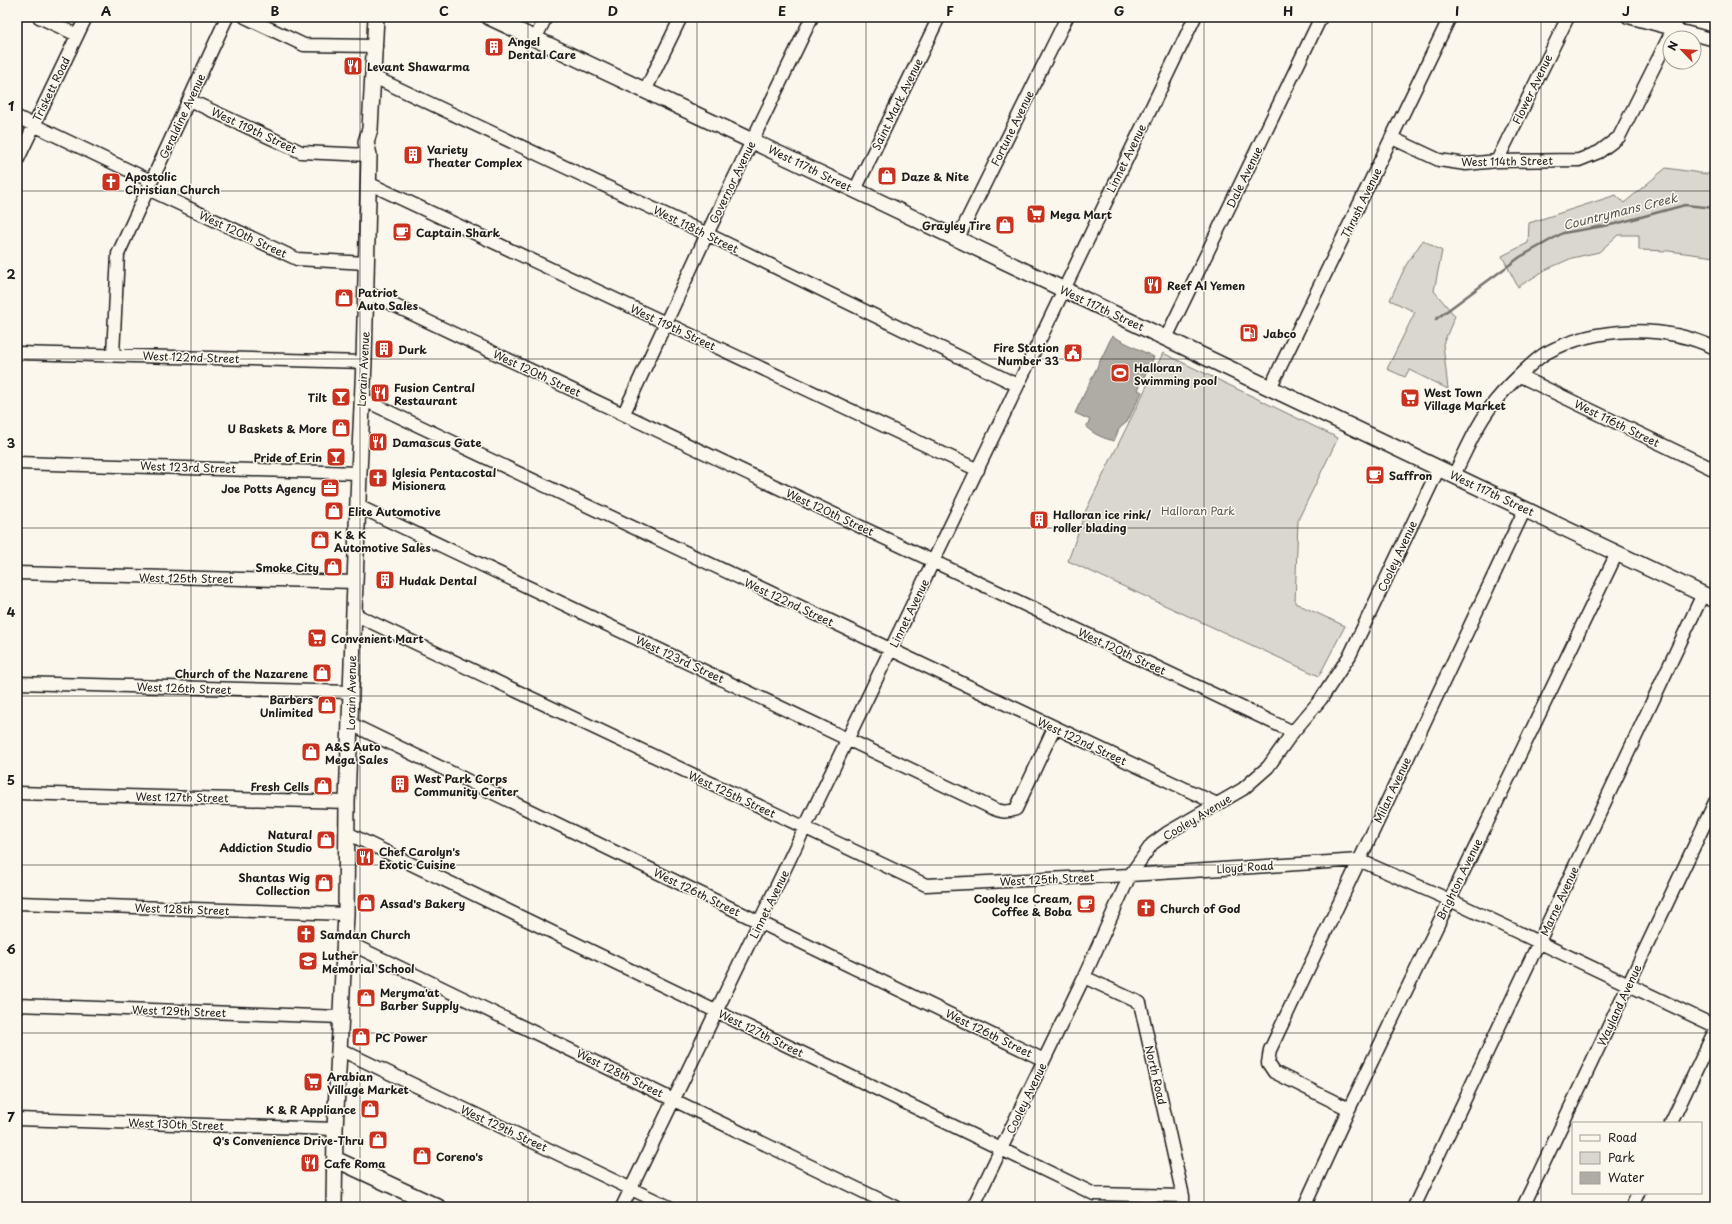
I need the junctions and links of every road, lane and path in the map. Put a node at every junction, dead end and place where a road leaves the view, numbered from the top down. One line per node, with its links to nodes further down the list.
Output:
1 (39, 17): 19 (street)
2 (86, 17): 19 (street, Triskett Road)
3 (227, 17): 25 (street, Geraldine Avenue)
4 (245, 17): 22 (street)
5 (376, 17): 22 (main road, Lorain Avenue)
6 (489, 17): 20 (main road, West 117th Street)
7 (546, 17): 20 (street)
8 (681, 17): 24 (street)
9 (812, 17): 29 (street, Governor Avenue)
10 (939, 17): 35 (street, Saint Mark Avenue)
11 (1067, 17): 37 (street, Fortune Avenue)
12 (1195, 17): 39 (street, Linnet Avenue)
13 (1322, 17): 42 (street, Dale Avenue)
14 (1450, 17): 28 (street, Thrush Avenue)
15 (1568, 17): 32 (street, Flower Avenue)
16 (1628, 17): 18 (street)
17 (1679, 17): 18 (street)
18 (1673, 29): 21 (street); 32 (street, West 114th Street)
19 (77, 35): 27 (street, Triskett Road)
20 (535, 39): 24 (main road, West 117th Street)
21 (1715, 40)
22 (376, 46): 23 (main road, Lorain Avenue)
23 (374, 77): 30 (main road, Lorain Avenue); 36 (street, West 118th Street)
24 (645, 90): 29 (main road, West 117th Street)
25 (189, 100): 30 (street, West 119th Street); 34 (street, Geraldine Avenue)
26 (17, 117): 27 (street, West 120th Street)
27 (34, 125): 31 (street, Triskett Road); 34 (street, West 120th Street)
28 (1392, 138): 32 (street, West 114th Street); 49 (street, Thrush Avenue)
29 (752, 141): 35 (main road, West 117th Street); 36 (street, Governor Avenue)
30 (369, 155): 33 (main road, Lorain Avenue)
31 (17, 161)
32 (1496, 161)
33 (368, 183): 38 (main road, Lorain Avenue); 41 (street, West 119th Street)
34 (150, 185): 38 (street, West 120th Street); 45 (street, Geraldine Avenue)
35 (855, 190): 37 (main road, West 117th Street)
36 (707, 234): 41 (street, Governor Avenue); 48 (street, West 118th Street)
37 (957, 240): 39 (main road, West 117th Street)
38 (366, 263): 40 (main road, Lorain Avenue)
39 (1062, 290): 42 (main road, West 117th Street); 48 (street, Linnet Avenue)
40 (366, 292): 46 (main road, Lorain Avenue); 51 (street, West 120th Street)
41 (666, 324): 51 (street, Governor Avenue); 54 (street, West 119th Street)
42 (1166, 338): 49 (main road, West 117th Street)
43 (1715, 348): 47 (street)
44 (17, 353): 45 (street, West 122nd Street)
45 (113, 354): 46 (street, West 122nd Street)
46 (364, 362): 50 (main road, Lorain Avenue)
47 (1520, 376): 55 (street, West 116th Street); 57 (street)
48 (1017, 385): 54 (street, Linnet Avenue)
49 (1270, 388): 53 (main road, West 117th Street)
50 (362, 399): 56 (main road, Lorain Avenue); 66 (street, West 122nd Street)
51 (624, 414): 61 (street, West 120th Street)
52 (17, 462): 56 (street, West 123rd Street)
53 (1439, 468): 57 (main road, West 117th Street); 71 (street, Cooley Avenue)
54 (978, 470): 61 (street, Linnet Avenue)
55 (1715, 470)
56 (359, 473): 58 (main road, Lorain Avenue)
57 (1454, 475): 59 (main road, West 117th Street)
58 (358, 506): 63 (main road, Lorain Avenue); 72 (street, West 123rd Street)
59 (1525, 508): 60 (main road, West 117th Street); 79 (street, Milan Avenue)
60 (1617, 553): 64 (main road, West 117th Street); 81 (street, Brighton Avenue)
61 (934, 562): 66 (street, Linnet Avenue); 71 (street, West 120th Street)
62 (17, 574): 63 (street, West 125th Street)
63 (355, 582): 65 (main road, Lorain Avenue)
64 (1709, 597): 86 (street, Marne Avenue)
65 (354, 614): 68 (main road, Lorain Avenue); 77 (street, West 125th Street)
66 (891, 650): 70 (street, West 122nd Street); 72 (street, Linnet Avenue)
67 (17, 683): 68 (street, West 126th Street)
68 (351, 692): 69 (main road, Lorain Avenue)
69 (351, 724): 74 (main road, Lorain Avenue); 84 (street, West 126th Street)
70 (1054, 728): 72 (street, West 123rd Street); 76 (street, West 122nd Street)
71 (1293, 732): 76 (street, Cooley Avenue)
72 (848, 739): 77 (street, Linnet Avenue)
73 (17, 793): 74 (street, West 127th Street)
74 (347, 802): 78 (main road, Lorain Avenue)
75 (1715, 802): 88 (street, Wayland Avenue)
76 (1217, 804): 80 (street, Cooley Avenue)
77 (805, 829): 80 (street, West 125th Street); 84 (street, Linnet Avenue)
78 (347, 833): 83 (main road, Lorain Avenue); 90 (street, West 127th Street)
79 (1359, 860): 80 (street, Lloyd Road); 81 (street); 97 (street, Milan Avenue)
80 (1130, 875): 87 (street, Cooley Avenue)
81 (1450, 900): 86 (street); 97 (street, Brighton Avenue)
82 (17, 903): 83 (street, West 128th Street)
83 (346, 914): 85 (main road, Lorain Avenue)
84 (760, 922): 90 (street, Linnet Avenue); 95 (street, West 126th Street)
85 (345, 941): 91 (main road, Lorain Avenue); 96 (street, West 128th Street)
86 (1539, 943): 88 (street); 113 (street, Marne Avenue)
87 (1084, 977): 95 (street, Cooley Avenue); 105 (street, North Road)
88 (1629, 984): 92 (street); 114 (street, Wayland Avenue)
89 (17, 1005): 91 (street, West 129th Street)
90 (717, 1012): 96 (street, Linnet Avenue); 101 (street, West 127th Street)
91 (341, 1017): 94 (main road, Lorain Avenue)
92 (1715, 1026)
93 (1715, 1030): 99 (street)
94 (339, 1049): 100 (main road, Lorain Avenue); 103 (street, West 129th Street)
95 (1044, 1060): 101 (street, Cooley Avenue)
96 (674, 1100): 103 (street, Linnet Avenue); 110 (street, West 128th Street)
97 (1349, 1109): 112 (street, Brighton Avenue)
98 (17, 1119): 100 (street, West 130th Street)
99 (1671, 1122)
100 (335, 1129): 102 (main road, Lorain Avenue)
101 (1001, 1149): 105 (street, West 127th Street); 111 (street, Cooley Avenue)
102 (335, 1159): 106 (main road, Lorain Avenue); 107 (main road)
103 (631, 1188): 108 (street, Linnet Avenue); 109 (street, West 129th Street)
104 (1638, 1194): 115 (street)
105 (1183, 1202)
106 (334, 1207)
107 (438, 1207)
108 (622, 1207)
109 (669, 1207)
110 (894, 1207)
111 (973, 1207)
112 (1304, 1207)
113 (1414, 1207)
114 (1523, 1207)
115 (1632, 1207)

